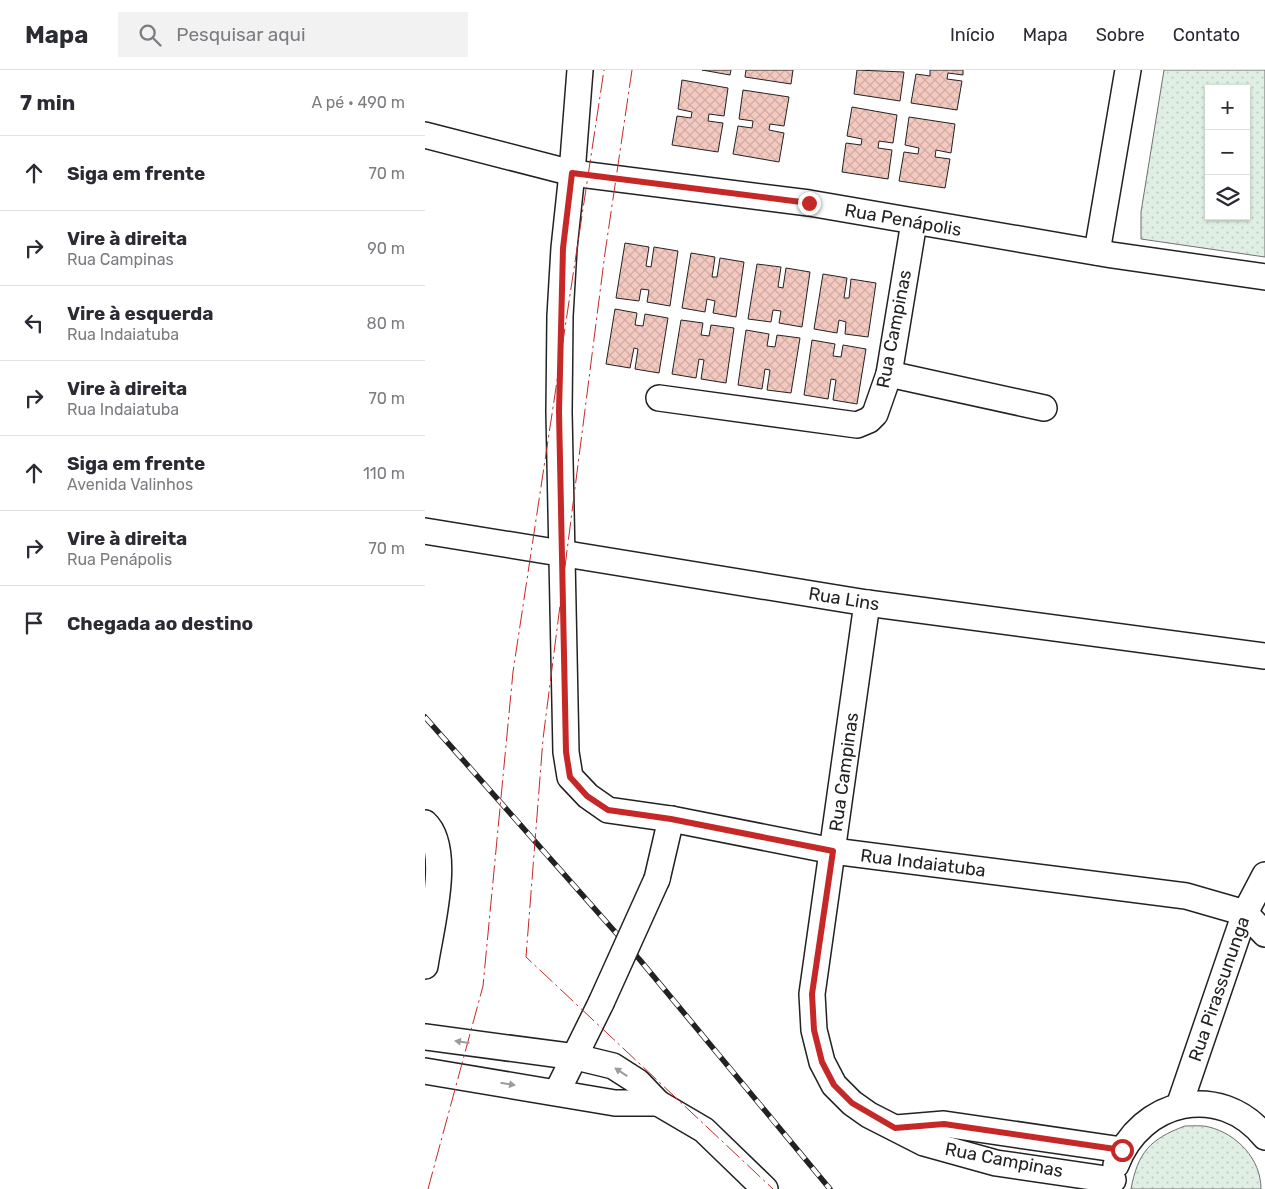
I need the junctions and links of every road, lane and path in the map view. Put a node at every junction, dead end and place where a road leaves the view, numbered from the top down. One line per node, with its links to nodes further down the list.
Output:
1 (580, 70): 4 (street, Rua Indaiatuba)
2 (1128, 70): 6 (street)
3 (425, 135): 4 (street, Rua Penápolis)
4 (572, 173): 5 (street, Rua Penápolis); 12 (street, Rua Indaiatuba)
5 (914, 222): 6 (street, Rua Penápolis); 8 (street, Rua Campinas)
6 (1097, 252): 7 (street, Rua Penápolis)
7 (1265, 277)
8 (889, 374): 9 (street, Rua Campinas); 10 (street)
9 (659, 398)
10 (1044, 408)
11 (425, 531): 12 (street, Rua Lins)
12 (563, 552): 13 (street, Rua Lins); 15 (street, Rua Indaiatuba)
13 (867, 603): 14 (street, Rua Lins); 17 (street, Rua Campinas)
14 (1265, 656)
15 (671, 819): 17 (street, Rua Indaiatuba); 23 (street, bridge)
16 (425, 823): 21 (street)
17 (833, 851): 19 (street, Rua Indaiatuba); 28 (street, Rua Campinas)
18 (1265, 875): 19 (street, Rua Pirassununga)
19 (1245, 913): 20 (street); 27 (street, Rua Pirassununga)
20 (1265, 934)
21 (425, 966)
22 (425, 1037): 23 (street, one-way to 22)
23 (576, 1057): 25 (street); 26 (street, one-way to 23)
24 (425, 1070): 25 (street, one-way to 25)
25 (557, 1092): 26 (street)
26 (658, 1102): 32 (street)
27 (1179, 1106): 29 (street); 30 (street)
28 (895, 1128): 30 (street); 31 (street, Rua Campinas)
29 (1265, 1137)
30 (1122, 1150): 31 (street)
31 (1113, 1184)
32 (765, 1189)

